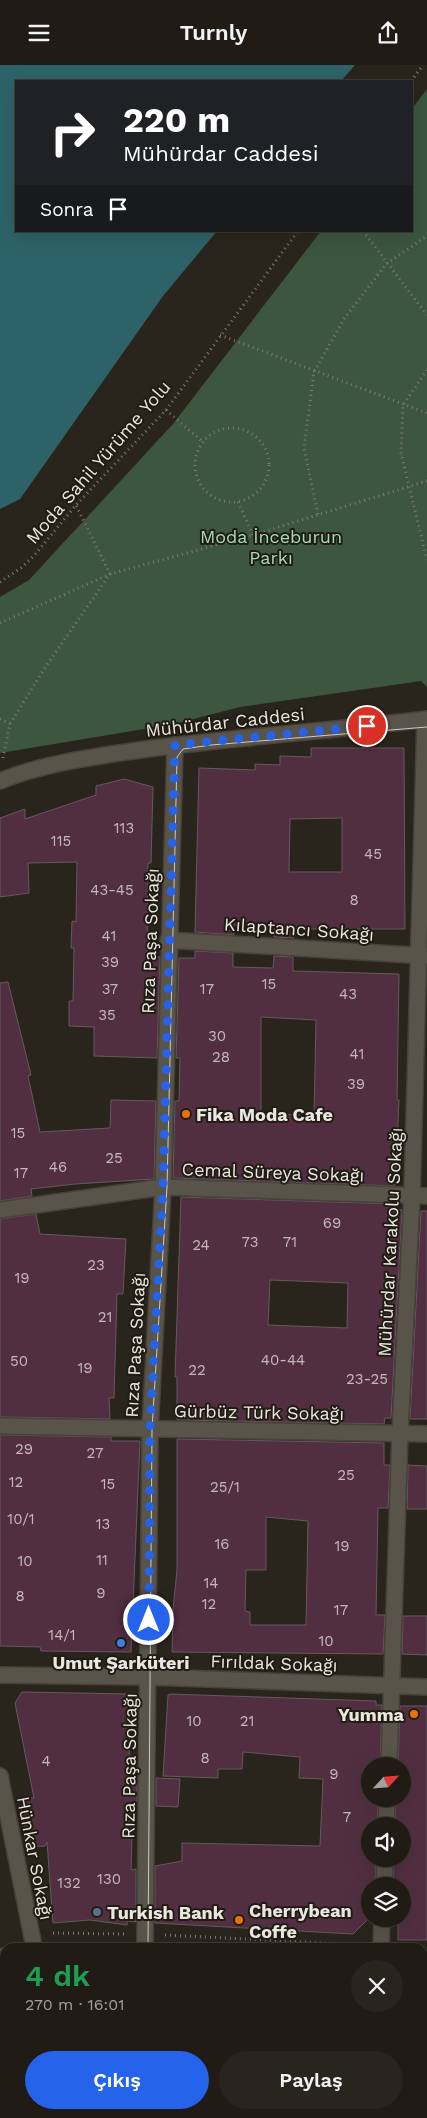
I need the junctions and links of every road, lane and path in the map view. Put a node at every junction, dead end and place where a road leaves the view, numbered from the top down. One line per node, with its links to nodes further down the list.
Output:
1 (423, 65): 2 (path)
2 (412, 80)
3 (297, 232): 8 (path, Moda Sahil Yürüme Yolu)
4 (364, 232): 6 (path)
5 (427, 236): 6 (path)
6 (386, 264): 7 (path); 10 (path)
7 (427, 315)
8 (220, 335): 10 (path); 12 (path, Moda Sahil Yürüme Yolu)
9 (427, 369): 11 (path)
10 (314, 372): 11 (path); 19 (path)
11 (403, 405): 13 (path); 16 (path)
12 (166, 410): 14 (path); 18 (path, Moda Sahil Yürüme Yolu)
13 (427, 413)
14 (203, 442): 17 (path); 17 (path)
15 (427, 481): 16 (path)
16 (410, 487): 19 (path); 21 (path)
17 (238, 502): 20 (path)
18 (76, 505): 22 (path); 23 (path, Moda Sahil Yürüme Yolu)
19 (318, 514): 20 (path)
20 (253, 535): 22 (path)
21 (427, 560)
22 (110, 574): 24 (path); 27 (path)
23 (0, 582)
24 (0, 623)
25 (0, 719): 27 (path)
26 (426, 719): 28 (street, Mühürdar Karakolu Sokağı); 29 (street, Mühürdar Caddesi)
27 (10, 724): 30 (path)
28 (427, 738): 33 (street, Mühürdar Karakolu Sokağı)
29 (175, 745): 31 (street, Mühürdar Caddesi); 32 (street, Rıza Paşa Sokağı)
30 (2, 761)
31 (0, 781)
32 (168, 940): 33 (street, Kılaptancı Sokağı); 34 (street, Rıza Paşa Sokağı)
33 (423, 956): 35 (street, Mühürdar Karakolu Sokağı)
34 (163, 1187): 35 (street, Cemal Süreya Sokağı); 36 (street, Cemal Süreya Sokağı); 38 (street, Rıza Paşa Sokağı)
35 (420, 1196): 39 (street, Mühürdar Karakolu Sokağı)
36 (0, 1210)
37 (0, 1426): 38 (street, Gürbüz Türk Sokağı)
38 (150, 1429): 39 (street, Gürbüz Türk Sokağı); 42 (street, Rıza Paşa Sokağı)
39 (400, 1433): 40 (street, Gürbüz Türk Sokağı); 43 (street, Mühürdar Karakolu Sokağı)
40 (427, 1434)
41 (0, 1675): 42 (street, Fırıldak Sokağı)
42 (149, 1677): 43 (street, Fırıldak Sokağı); 49 (street, Rıza Paşa Sokağı)
43 (392, 1686): 44 (street, Fırıldak Sokağı); 45 (street, Mühürdar Karakolu Sokağı)
44 (427, 1687)
45 (388, 1757)
46 (0, 1776): 48 (street, Hünkar Sokağı)
47 (382, 1927): 51 (street)
48 (32, 1940): 49 (path)
49 (144, 1941): 50 (path)
50 (223, 1943)
51 (381, 1943)

